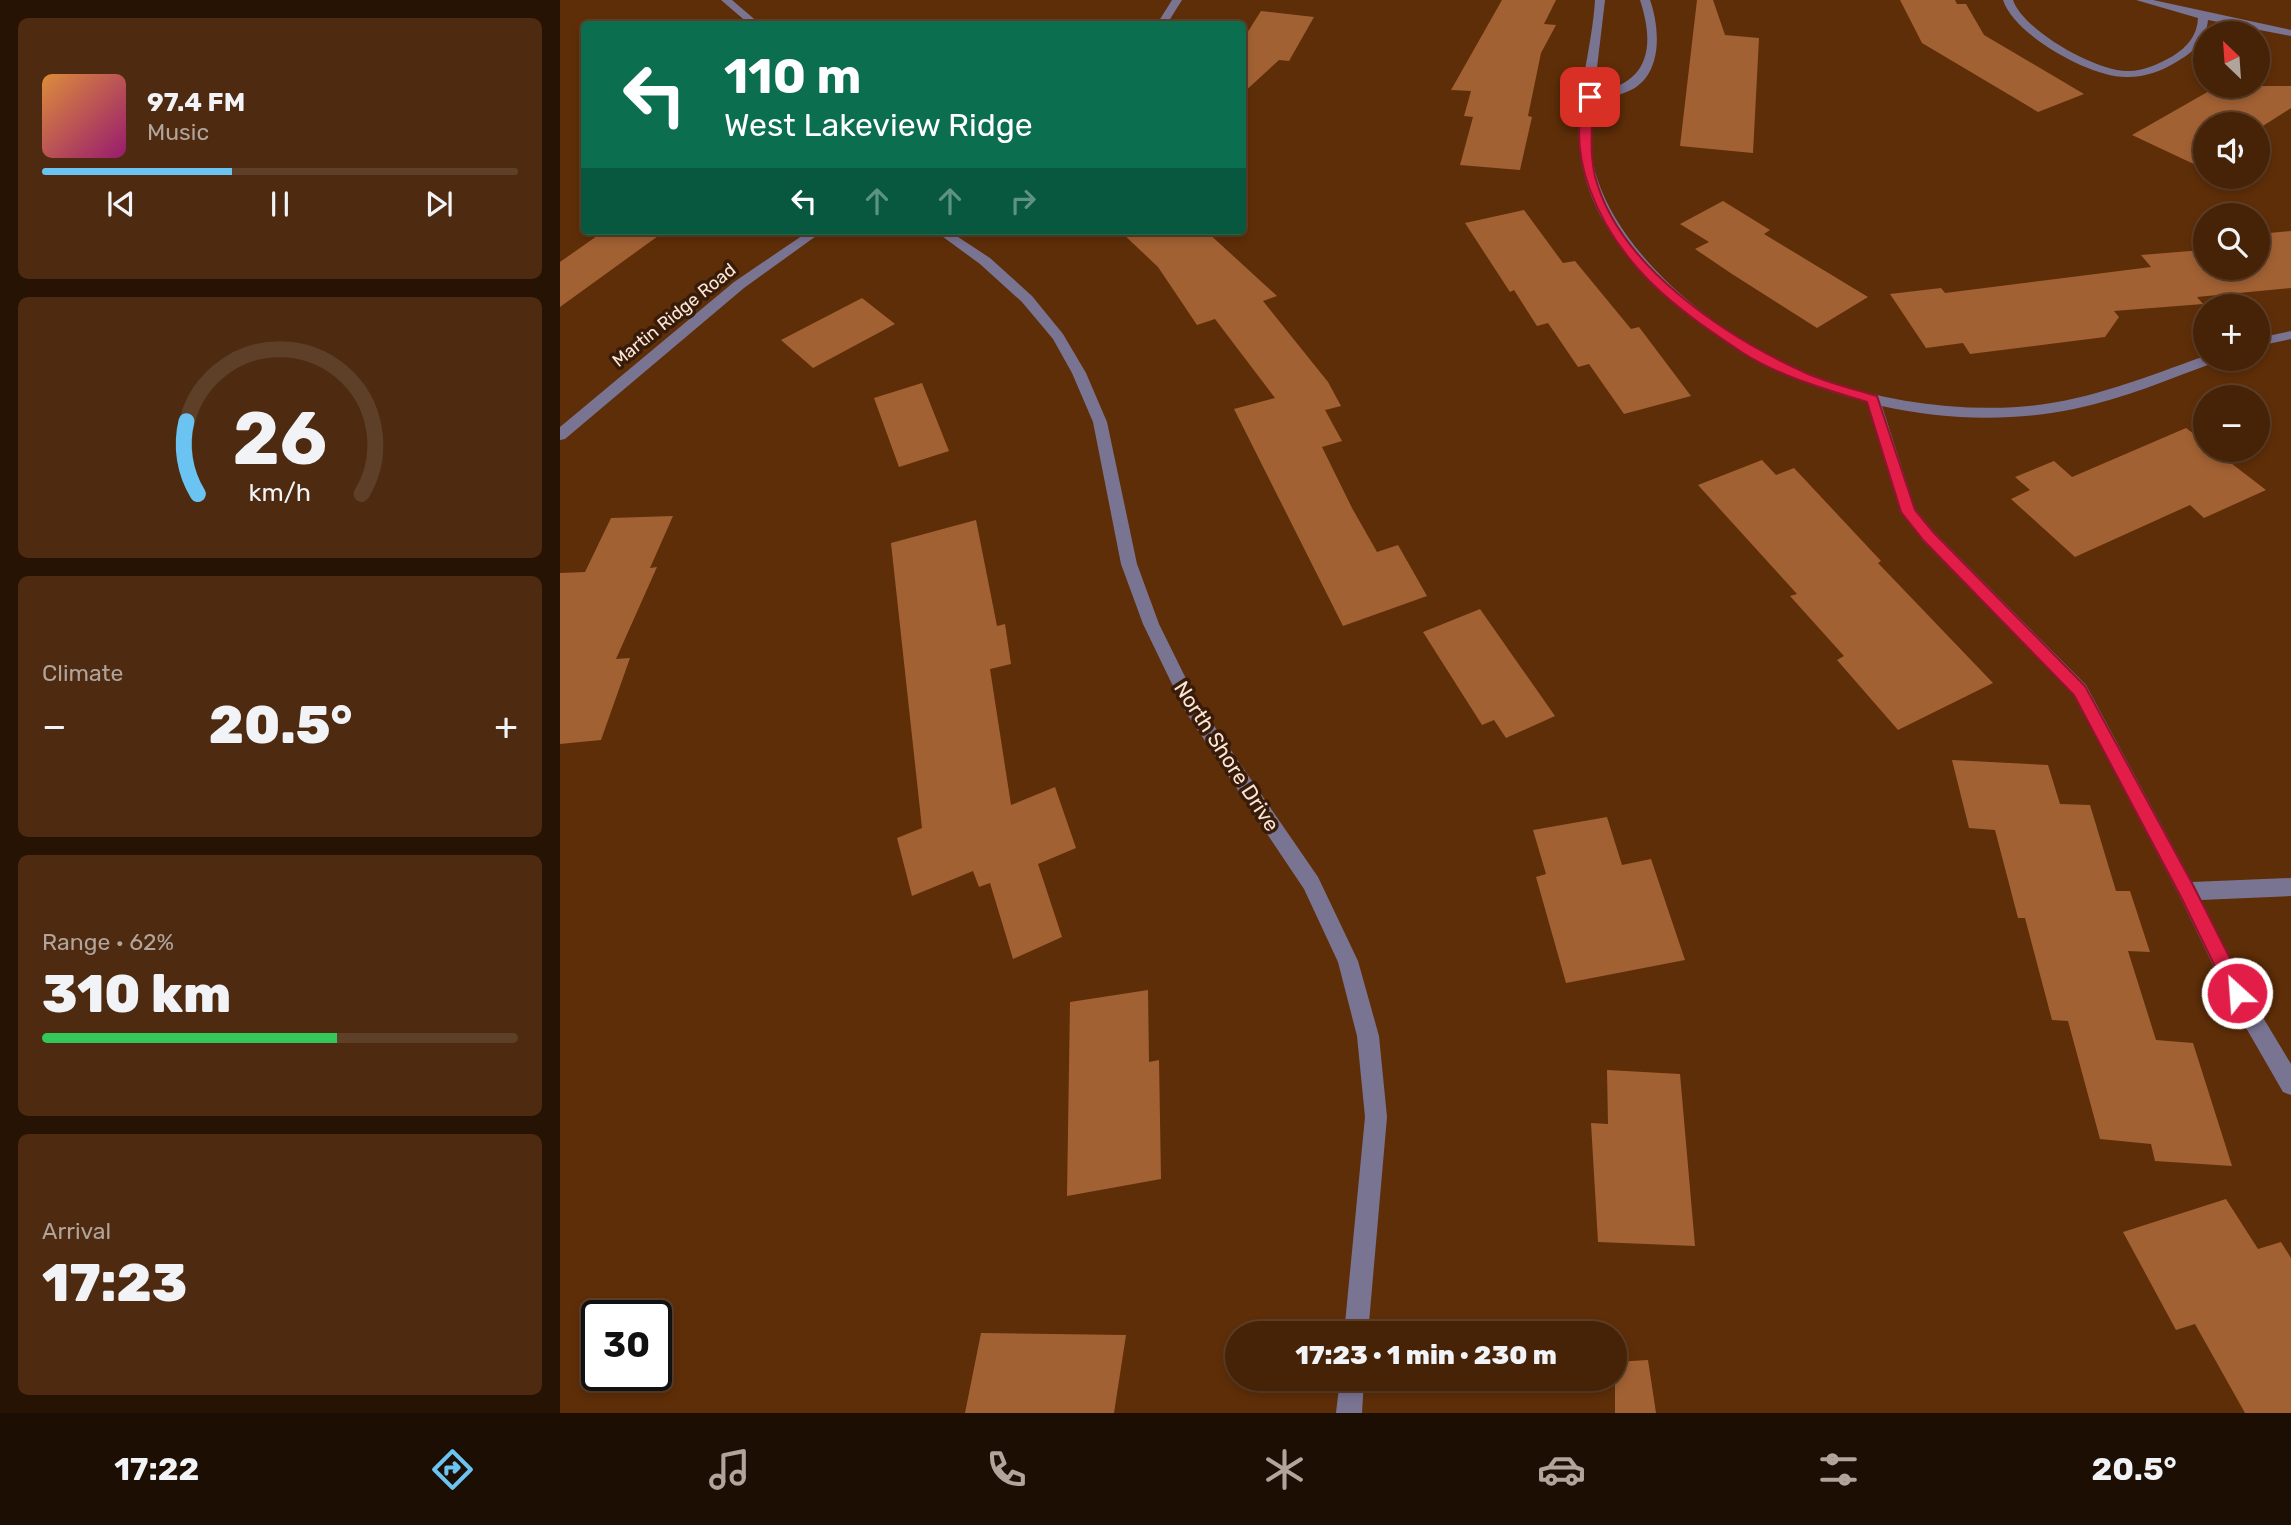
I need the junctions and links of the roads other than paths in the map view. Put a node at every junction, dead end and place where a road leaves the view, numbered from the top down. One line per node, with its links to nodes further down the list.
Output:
1 (726, 0): 8 (street)
2 (1177, 0): 9 (street)
3 (1600, 0): 11 (street)
4 (1645, 0): 11 (street)
5 (2008, 0): 7 (street)
6 (2141, 0): 7 (street)
7 (2203, 16): 10 (street)
8 (751, 21)
9 (1164, 21)
10 (2291, 33)
11 (1590, 97): 17 (street)
12 (811, 235): 18 (street, Martin Ridge Road)
13 (946, 235): 22 (street, North Shore Drive)
14 (2291, 335): 15 (street)
15 (2270, 339)
16 (2193, 365): 17 (street)
17 (1872, 399): 20 (street)
18 (560, 435)
19 (2291, 887): 20 (street)
20 (2187, 891): 21 (street)
21 (2291, 1084)
22 (1357, 1321)
23 (1351, 1391): 24 (street)
24 (1349, 1413)

